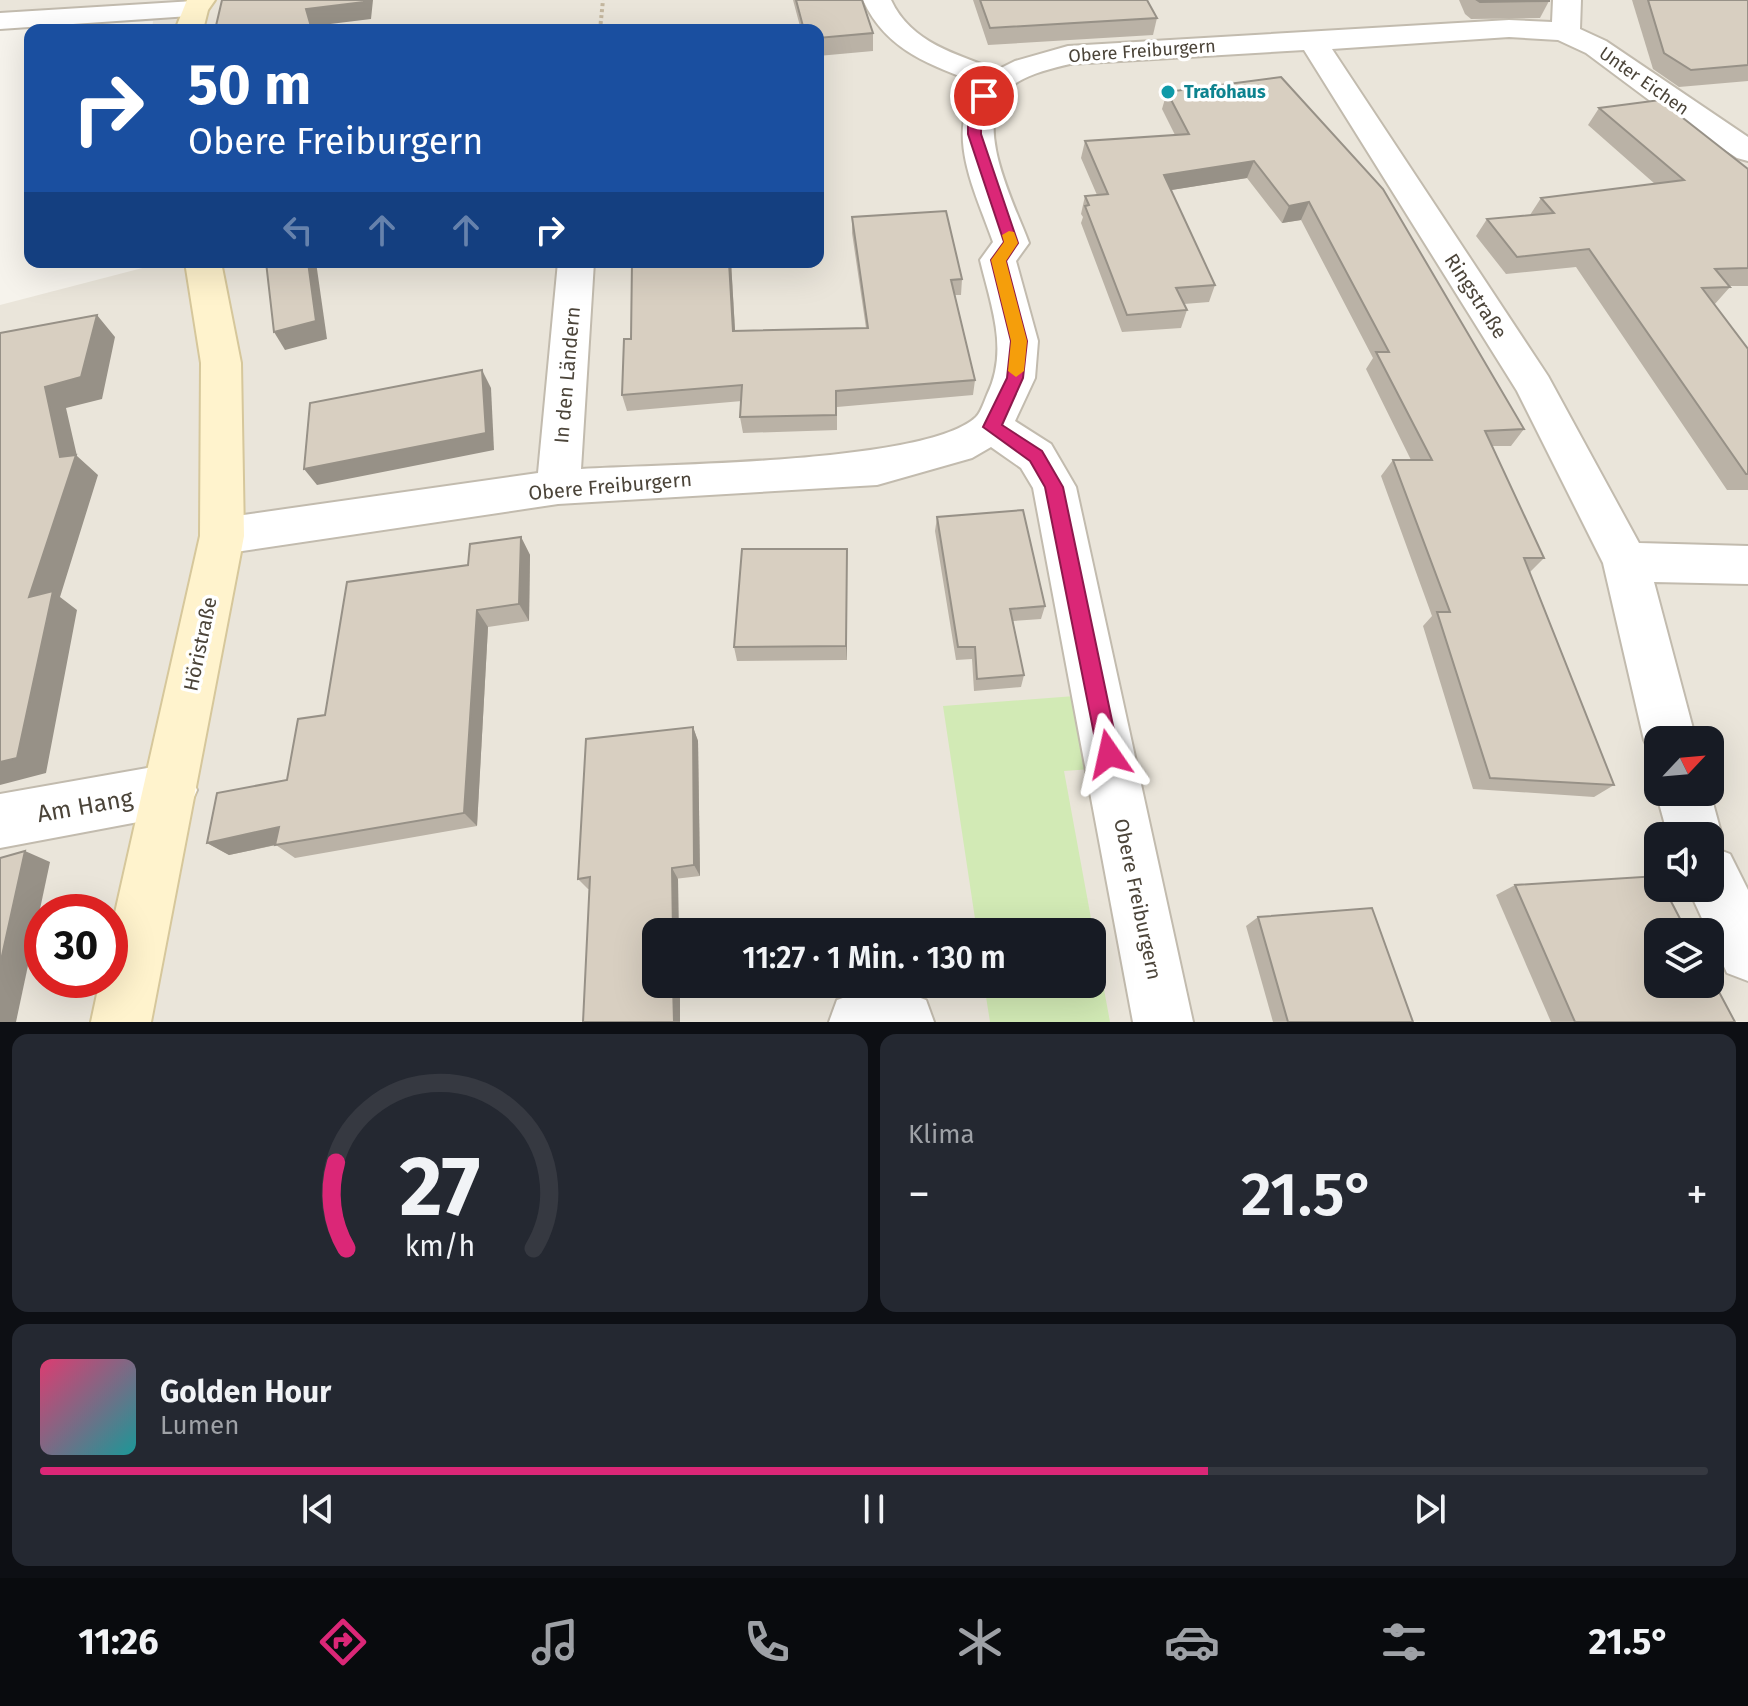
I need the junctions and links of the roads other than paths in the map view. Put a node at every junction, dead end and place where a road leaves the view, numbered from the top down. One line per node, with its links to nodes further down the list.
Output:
1 (877, 0): 6 (street)
2 (195, 13): 4 (street)
3 (1566, 17): 5 (street, Obere Freiburgern); 7 (street, Unter Eichen)
4 (0, 21)
5 (1311, 39): 6 (street, Obere Freiburgern); 13 (street, Ringstraße)
6 (998, 81): 10 (street, Obere Freiburgern)
7 (1748, 151)
8 (204, 268): 12 (main road, Höristraße)
9 (576, 268): 11 (street, In den Ländern)
10 (992, 427): 11 (street, Obere Freiburgern); 21 (street, Obere Freiburgern)
11 (558, 487): 12 (street, Obere Freiburgern)
12 (222, 536): 16 (main road, Höristraße)
13 (1626, 562): 14 (street); 15 (street, Ringstraße)
14 (1748, 565)
15 (1667, 726)
16 (170, 790): 17 (street, Am Hang); 18 (main road, Höristraße)
17 (0, 821)
18 (121, 1022)
19 (859, 1022): 20 (street)
20 (904, 1022)
21 (1163, 1022)

